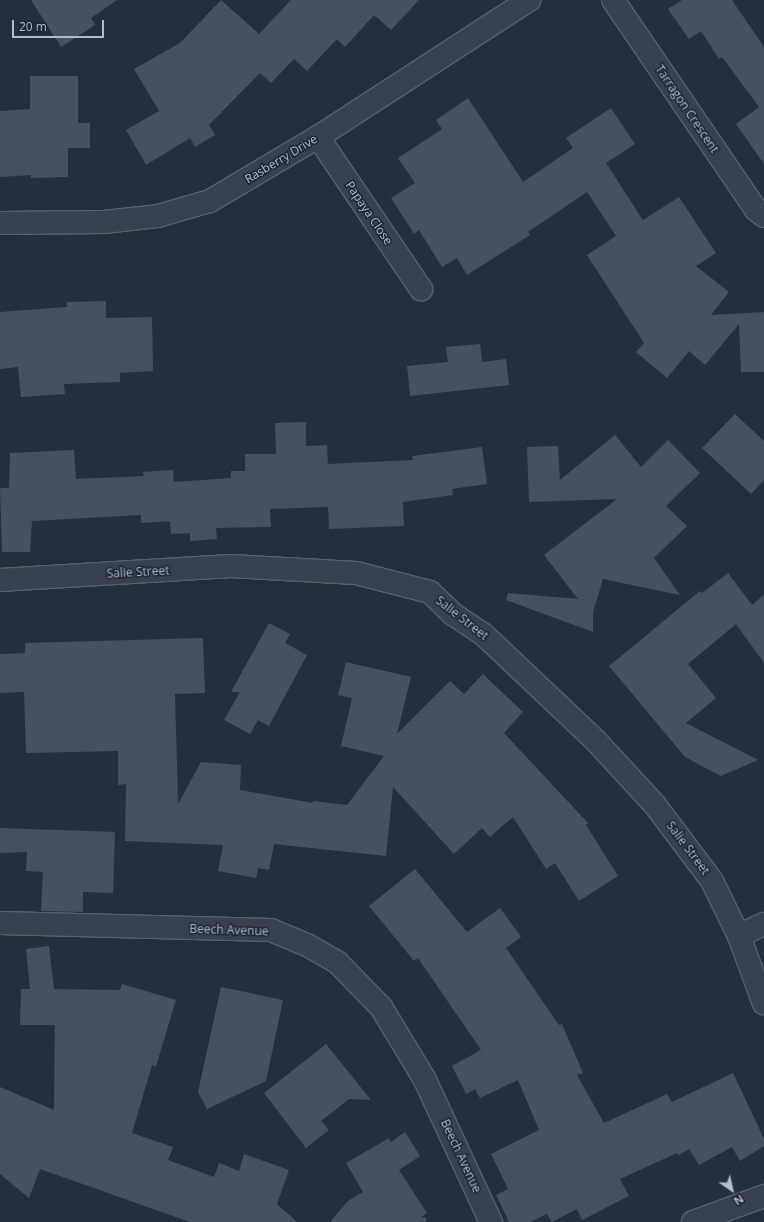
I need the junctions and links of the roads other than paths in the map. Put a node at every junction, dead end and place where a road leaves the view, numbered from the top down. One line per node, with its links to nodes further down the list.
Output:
1 (529, 0): 3 (street, Rasberry Drive)
2 (613, 0): 4 (street, Tarragon Crescent)
3 (318, 137): 5 (street, Rasberry Drive); 6 (street, Papaya Close)
4 (764, 216)
5 (0, 223)
6 (421, 289)
7 (0, 580): 10 (street, Salie Street)
8 (0, 923): 13 (street, Beech Avenue)
9 (764, 924): 10 (street)
10 (739, 936): 11 (street, Salie Street)
11 (764, 1004)
12 (764, 1196): 14 (street)
13 (491, 1222)
14 (693, 1222)

